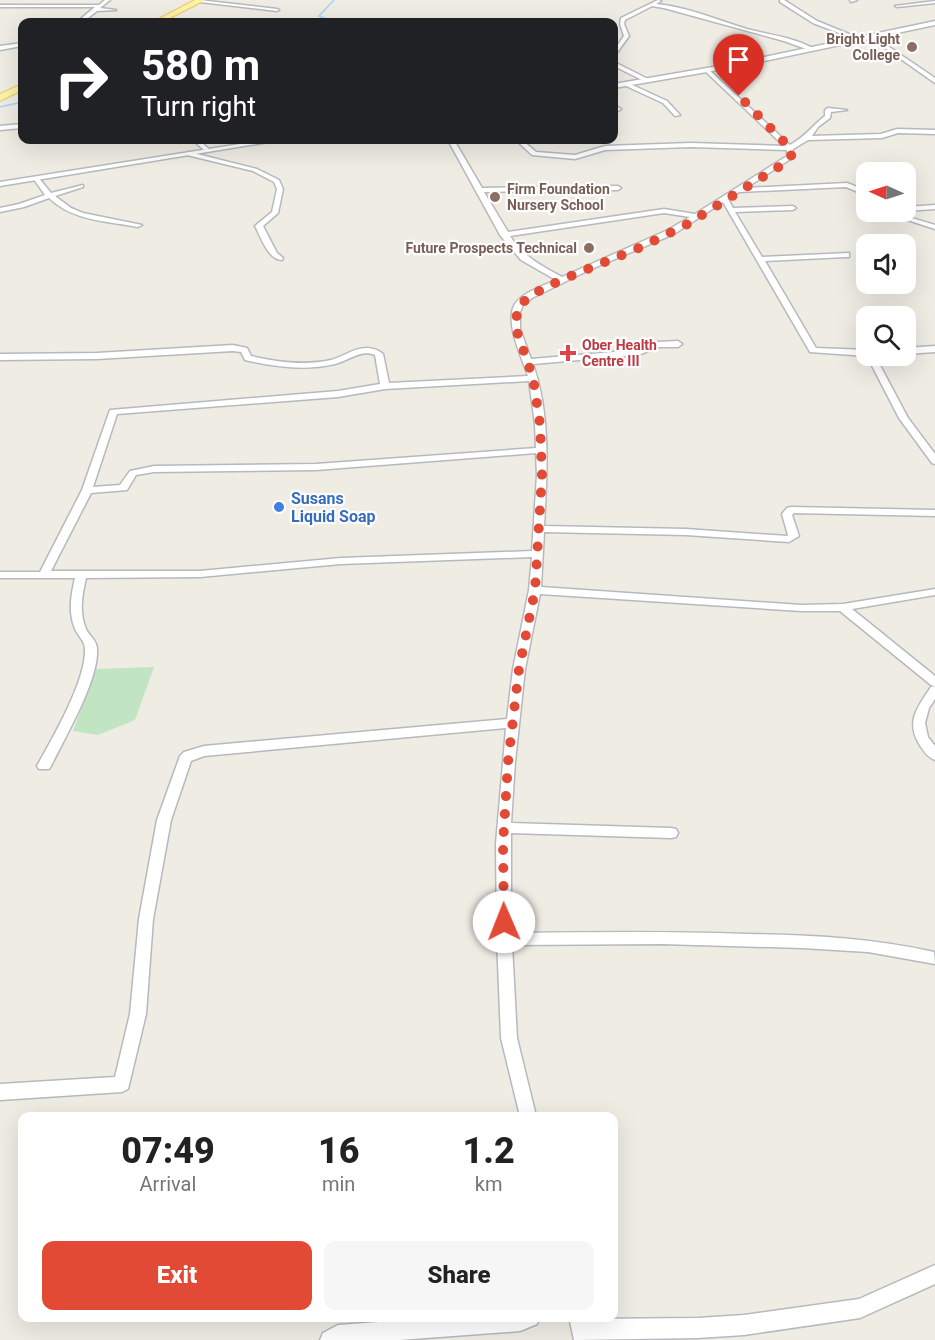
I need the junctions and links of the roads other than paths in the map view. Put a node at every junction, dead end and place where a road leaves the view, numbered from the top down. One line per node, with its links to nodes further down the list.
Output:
1 (108, 0): 9 (street)
2 (201, 0): 11 (street); 13 (main road)
3 (660, 0): 6 (street)
4 (782, 1): 16 (street)
5 (935, 2): 8 (street)
6 (652, 5): 19 (street); 20 (street)
7 (0, 6): 9 (street)
8 (897, 6)
9 (96, 7): 10 (street); 12 (street)
10 (114, 9)
11 (277, 10)
12 (84, 18)
13 (167, 18)
14 (935, 23): 15 (street)
15 (873, 37): 16 (street); 24 (street)
16 (859, 39): 20 (street)
17 (18, 46): 18 (street)
18 (0, 48)
19 (618, 48)
20 (811, 50): 22 (street)
21 (618, 66): 23 (street)
22 (708, 70): 23 (street); 39 (street)
23 (646, 80): 25 (street)
24 (935, 81)
25 (626, 84): 26 (street); 30 (street)
26 (618, 85)
27 (18, 89): 28 (main road)
28 (0, 98)
29 (844, 110): 34 (street)
30 (677, 115)
31 (18, 126): 32 (street)
32 (0, 128)
33 (935, 132): 34 (street)
34 (807, 138): 39 (street)
35 (200, 144): 40 (street)
36 (251, 144): 40 (street)
37 (453, 144): 47 (street)
38 (523, 144): 39 (street)
39 (790, 148): 48 (street)
40 (208, 151): 41 (street)
41 (189, 154): 42 (street); 62 (street)
42 (36, 178): 43 (street); 49 (street)
43 (0, 184)
44 (81, 186): 49 (street)
45 (618, 188): 47 (street)
46 (856, 189): 48 (street)
47 (479, 190): 60 (street)
48 (740, 190): 50 (street)
49 (48, 196): 54 (street); 58 (street)
50 (725, 200): 55 (street); 56 (street)
51 (935, 207): 53 (street)
52 (793, 208): 55 (street)
53 (916, 208)
54 (0, 210)
55 (732, 210): 63 (street)
56 (698, 216): 60 (street); 64 (street)
57 (916, 222): 59 (street)
58 (138, 225)
59 (935, 228)
60 (504, 235): 64 (street)
61 (846, 255): 63 (street)
62 (279, 258)
63 (761, 259): 68 (street)
64 (561, 280): 70 (street)
65 (678, 344): 70 (street)
66 (935, 350): 67 (street)
67 (916, 351)
68 (856, 352)
69 (0, 357): 73 (street)
70 (529, 362): 72 (street)
71 (876, 366): 75 (street)
72 (533, 378): 73 (street); 74 (street)
73 (385, 386): 76 (street)
74 (542, 450): 76 (street); 78 (street)
75 (935, 461)
76 (87, 490): 80 (street)
77 (935, 513): 78 (street)
78 (540, 529): 79 (street)
79 (537, 554): 82 (street); 83 (street)
80 (44, 574): 81 (street); 82 (street)
81 (0, 575)
82 (81, 575): 90 (street)
83 (535, 590): 85 (street); 88 (street)
84 (935, 592): 85 (street)
85 (843, 607): 86 (street)
86 (935, 682)
87 (935, 690): 89 (street)
88 (512, 723): 91 (street); 95 (street)
89 (935, 755)
90 (44, 766)
91 (504, 828): 92 (street); 93 (street)
92 (671, 833)
93 (504, 939): 94 (street); 96 (street)
94 (934, 958)
95 (0, 1092)
96 (527, 1112)
97 (935, 1274): 99 (street)
98 (510, 1322): 100 (street)
99 (582, 1329)
100 (330, 1340)

